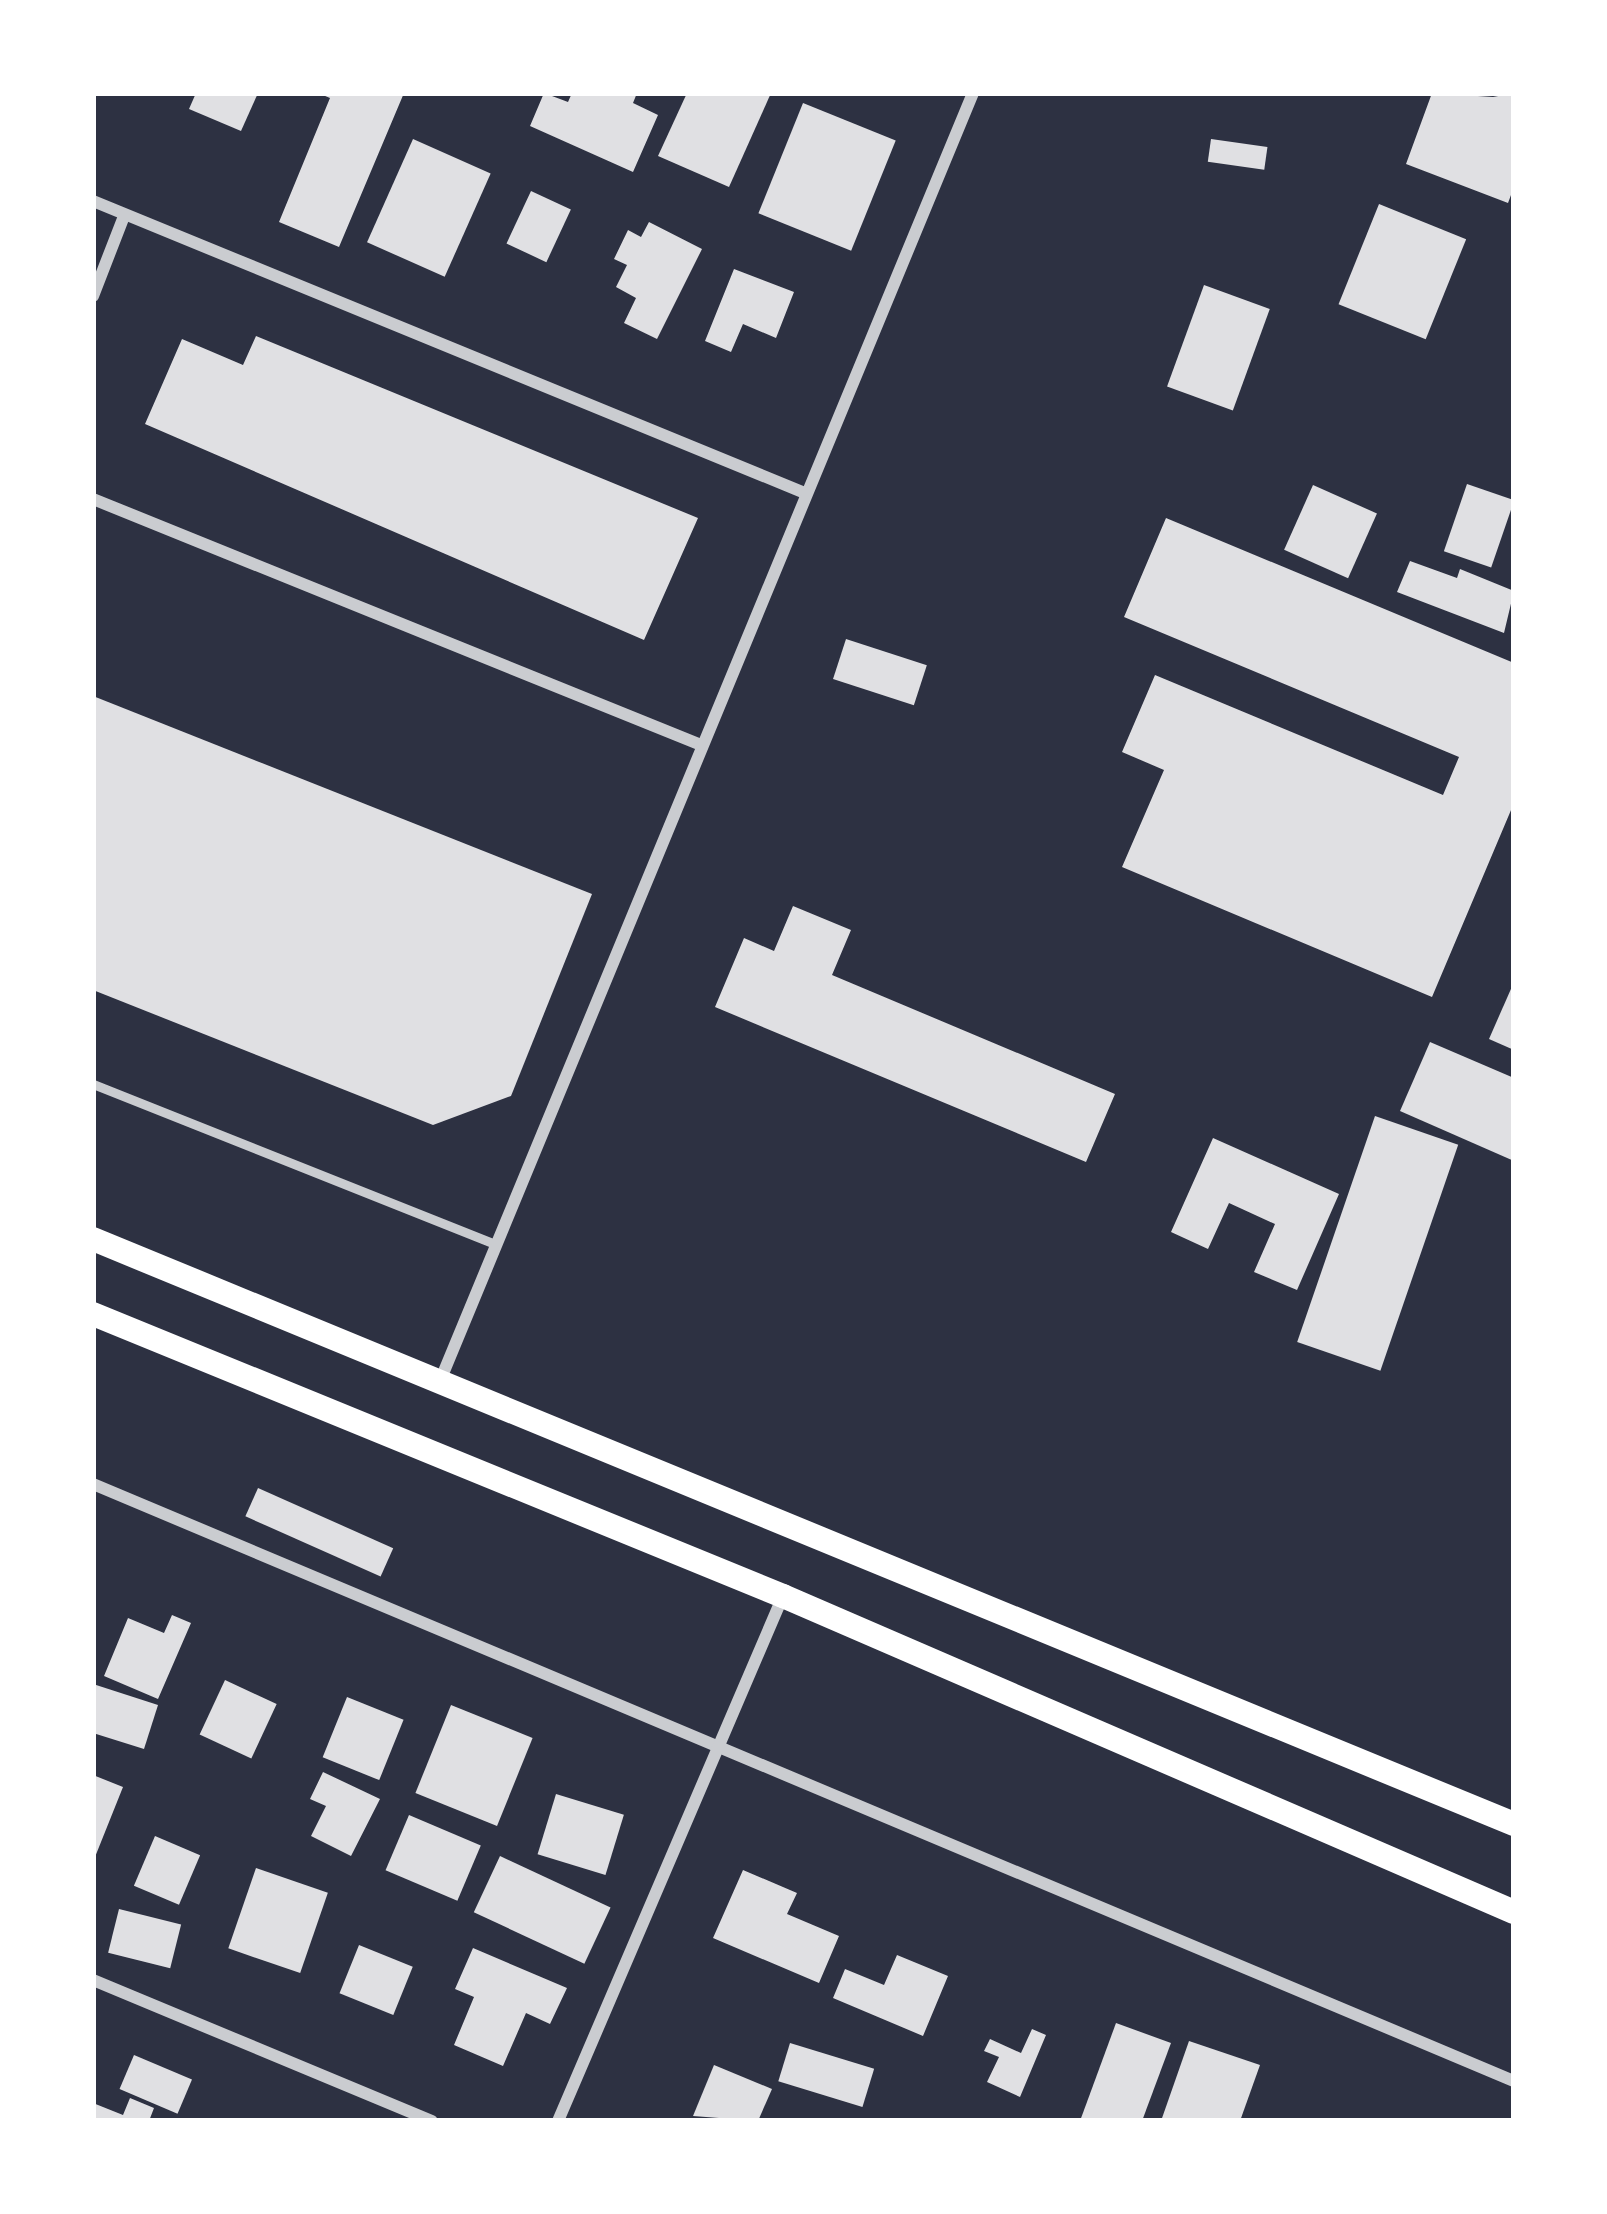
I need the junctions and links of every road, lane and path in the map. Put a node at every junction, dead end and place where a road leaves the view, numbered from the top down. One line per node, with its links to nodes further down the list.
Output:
1 (973, 93): 5 (street)
2 (93, 201): 3 (street)
3 (124, 216): 4 (street); 5 (street)
4 (93, 296)
5 (805, 494): 7 (street)
6 (93, 499): 7 (street)
7 (701, 746): 10 (street)
8 (93, 1084): 10 (lane)
9 (93, 1239): 12 (main road)
10 (496, 1244): 12 (street)
11 (93, 1314): 14 (main road)
12 (440, 1381): 16 (main road)
13 (93, 1484): 15 (street)
14 (783, 1596): 15 (street); 17 (main road)
15 (718, 1743): 19 (street); 21 (street)
16 (1514, 1824)
17 (1514, 1912)
18 (93, 1980): 20 (street)
19 (1514, 2081)
20 (432, 2121)
21 (558, 2121)

